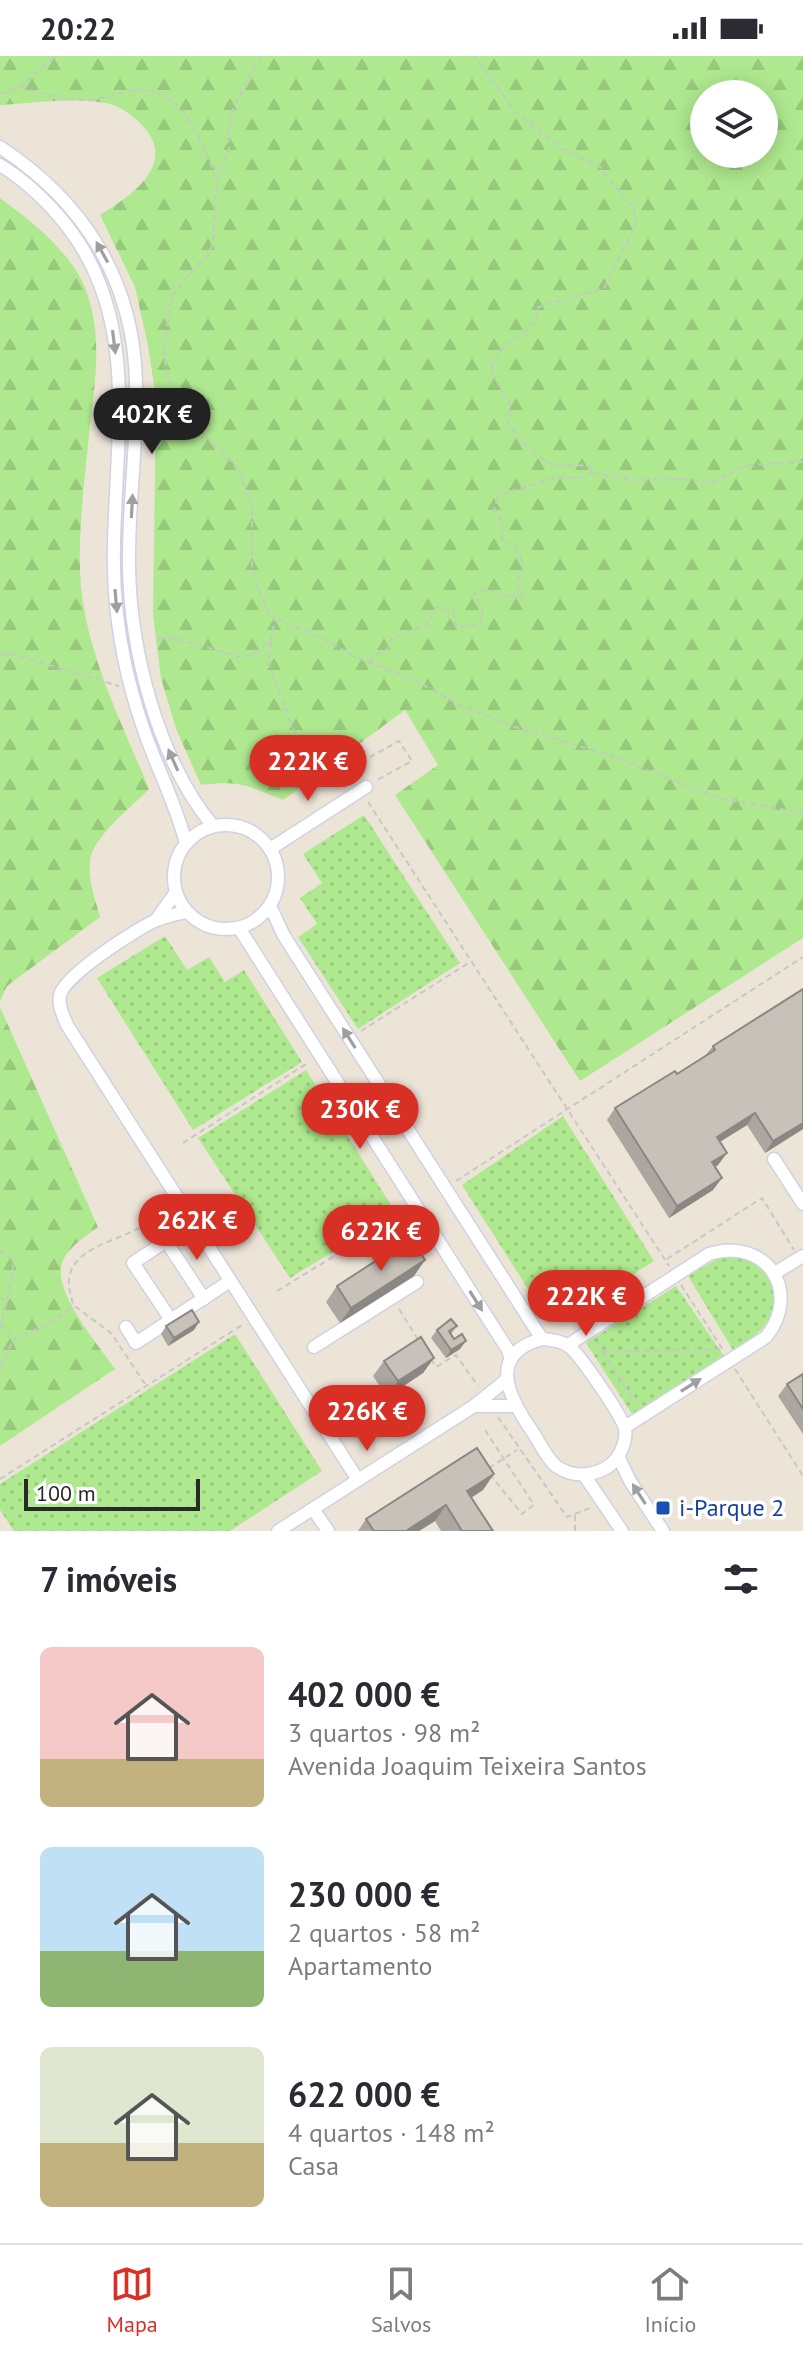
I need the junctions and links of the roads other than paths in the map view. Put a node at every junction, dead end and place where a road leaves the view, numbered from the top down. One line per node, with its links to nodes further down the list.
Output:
1 (0, 147): 4 (street, one-way to 1)
2 (0, 165): 5 (street, one-way to 5)
3 (363, 788): 6 (street)
4 (213, 826): 5 (street); 6 (street)
5 (186, 843): 7 (street)
6 (270, 849): 8 (street)
7 (176, 892): 9 (street); 10 (street)
8 (270, 906): 11 (street); 21 (street, one-way to 8)
9 (187, 912): 10 (street); 11 (street)
10 (156, 920): 16 (street)
11 (239, 928): 24 (street, one-way to 24)
12 (774, 1159): 13 (street)
13 (803, 1204)
14 (801, 1257): 15 (street)
15 (775, 1273): 22 (street); 28 (street, one-way to 15)
16 (230, 1281): 18 (street); 31 (street)
17 (417, 1282): 23 (street)
18 (204, 1299): 19 (street); 19 (street)
19 (171, 1320): 20 (street)
20 (126, 1327)
21 (542, 1339): 22 (street); 24 (street)
22 (568, 1345): 28 (street)
23 (314, 1347)
24 (511, 1360): 25 (street)
25 (505, 1381): 26 (street); 27 (street)
26 (489, 1401): 27 (street); 31 (street)
27 (514, 1406): 30 (street)
28 (625, 1427): 29 (street)
29 (618, 1456): 30 (street); 36 (street, one-way to 29)
30 (584, 1475): 35 (street)
31 (358, 1480): 32 (street)
32 (313, 1509): 33 (street); 34 (street)
33 (286, 1529)
34 (328, 1531)
35 (622, 1531)
36 (663, 1531)

